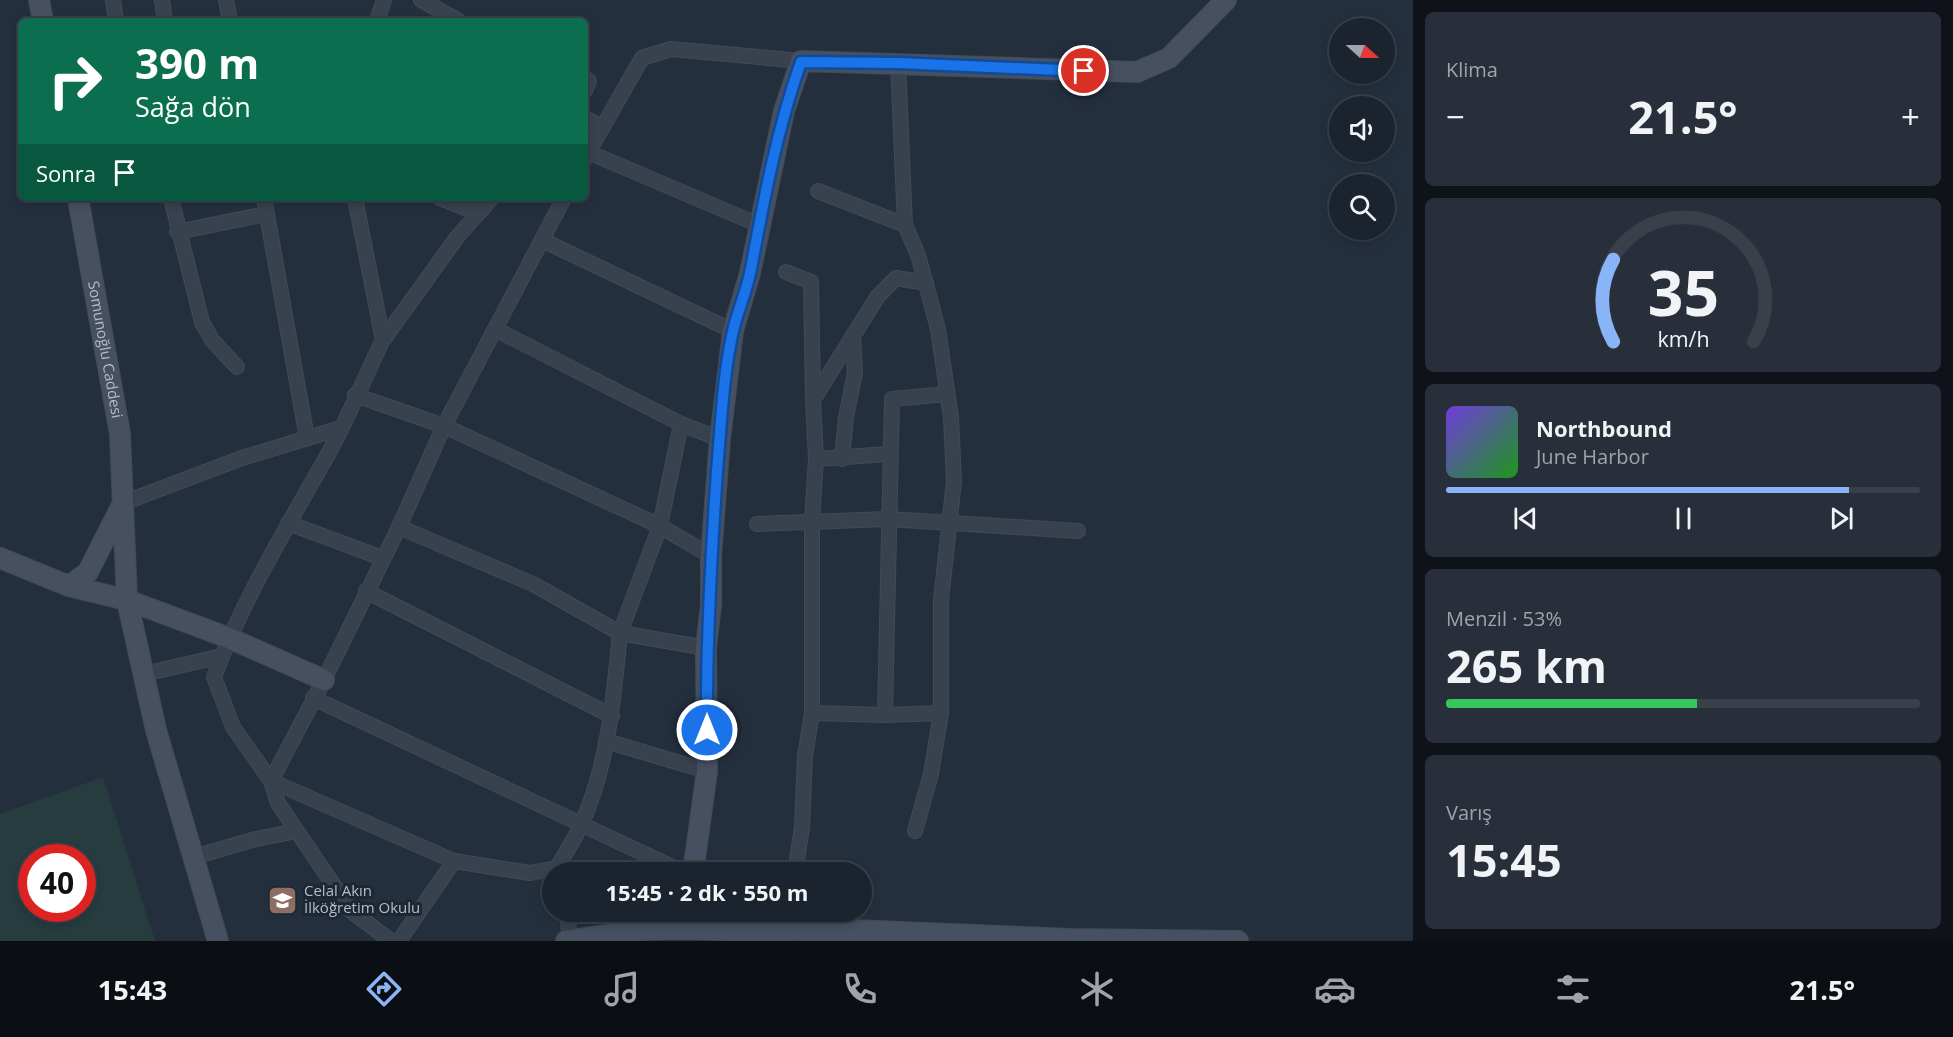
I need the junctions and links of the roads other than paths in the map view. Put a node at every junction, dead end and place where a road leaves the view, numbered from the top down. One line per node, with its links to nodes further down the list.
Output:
1 (39, 0): 8 (main road)
2 (113, 0): 9 (street)
3 (162, 0): 10 (street)
4 (226, 0): 11 (street)
5 (384, 0): 12 (street)
6 (421, 0): 13 (street)
7 (1226, 0): 15 (main road)
8 (43, 18)
9 (116, 18)
10 (165, 18)
11 (229, 18)
12 (378, 18)
13 (454, 18)
14 (801, 62): 15 (main road); 17 (street); 30 (main road)
15 (898, 63): 31 (street)
16 (588, 120): 17 (street)
17 (602, 128): 18 (street)
18 (588, 153)
19 (588, 155): 30 (street)
20 (818, 191): 31 (street)
21 (79, 201): 52 (main road, Somunoğlu Caddesi)
22 (172, 201): 32 (street)
23 (264, 201): 29 (street)
24 (356, 201): 39 (street)
25 (448, 201): 28 (street)
26 (489, 201): 28 (street)
27 (562, 201): 33 (street)
28 (478, 213): 39 (street)
29 (266, 214): 32 (street); 47 (street)
30 (759, 225): 37 (main road)
31 (905, 225): 35 (street)
32 (177, 232): 40 (street)
33 (542, 240): 36 (street); 37 (street)
34 (786, 272): 43 (street)
35 (926, 283): 38 (street); 41 (street)
36 (495, 329): 44 (street); 45 (street)
37 (733, 331): 48 (main road)
38 (853, 335): 43 (street); 51 (street)
39 (384, 340): 42 (street)
40 (237, 367)
41 (947, 394): 49 (street); 55 (street)
42 (355, 395): 45 (street); 46 (street)
43 (813, 400): 50 (street)
44 (681, 424): 48 (street); 58 (street)
45 (444, 426): 58 (street); 59 (street)
46 (341, 428): 47 (street); 56 (street)
47 (307, 438): 52 (street)
48 (720, 439): 61 (main road)
49 (889, 454): 51 (street); 53 (street)
50 (816, 459): 51 (street); 54 (street)
51 (842, 459)
52 (123, 503): 64 (main road); 66 (main road, Somunoğlu Caddesi)
53 (888, 519): 54 (street); 55 (street); 75 (street)
54 (812, 521): 57 (street); 73 (street)
55 (950, 522): 60 (street); 74 (street)
56 (288, 523): 63 (street); 68 (street)
57 (757, 524)
58 (660, 526): 61 (street); 67 (street)
59 (399, 527): 63 (street); 67 (street)
60 (1078, 531)
61 (711, 556): 69 (main road)
62 (0, 558): 64 (main road)
63 (382, 558): 65 (street)
64 (69, 586): 66 (main road)
65 (366, 591): 71 (street); 76 (street)
66 (127, 600): 68 (main road); 70 (main road, Somunoğlu Caddesi)
67 (620, 633): 69 (street); 76 (street)
68 (226, 647): 70 (street); 71 (main road); 79 (street)
69 (706, 648): 78 (main road)
70 (144, 674): 83 (main road, Somunoğlu Caddesi)
71 (324, 680): 72 (street)
72 (313, 698): 79 (street); 80 (street)
73 (812, 713): 75 (street); 88 (street)
74 (941, 713): 75 (street); 82 (street)
75 (885, 715)
76 (612, 716): 77 (street)
77 (606, 741): 78 (street); 80 (street)
78 (707, 771): 87 (main road)
79 (271, 781): 81 (street); 84 (street)
80 (582, 822): 85 (street); 86 (street)
81 (297, 831): 83 (street); 94 (street)
82 (915, 831)
83 (194, 857): 93 (main road, Somunoğlu Caddesi)
84 (454, 861): 89 (street); 95 (street)
85 (561, 862)
86 (664, 862)
87 (695, 862)
88 (797, 862)
89 (542, 872)
90 (567, 922): 96 (street)
91 (685, 927): 92 (main road); 96 (main road)
92 (796, 928): 97 (main road)
93 (218, 941)
94 (390, 941)
95 (399, 941)
96 (568, 941)
97 (1238, 941)

